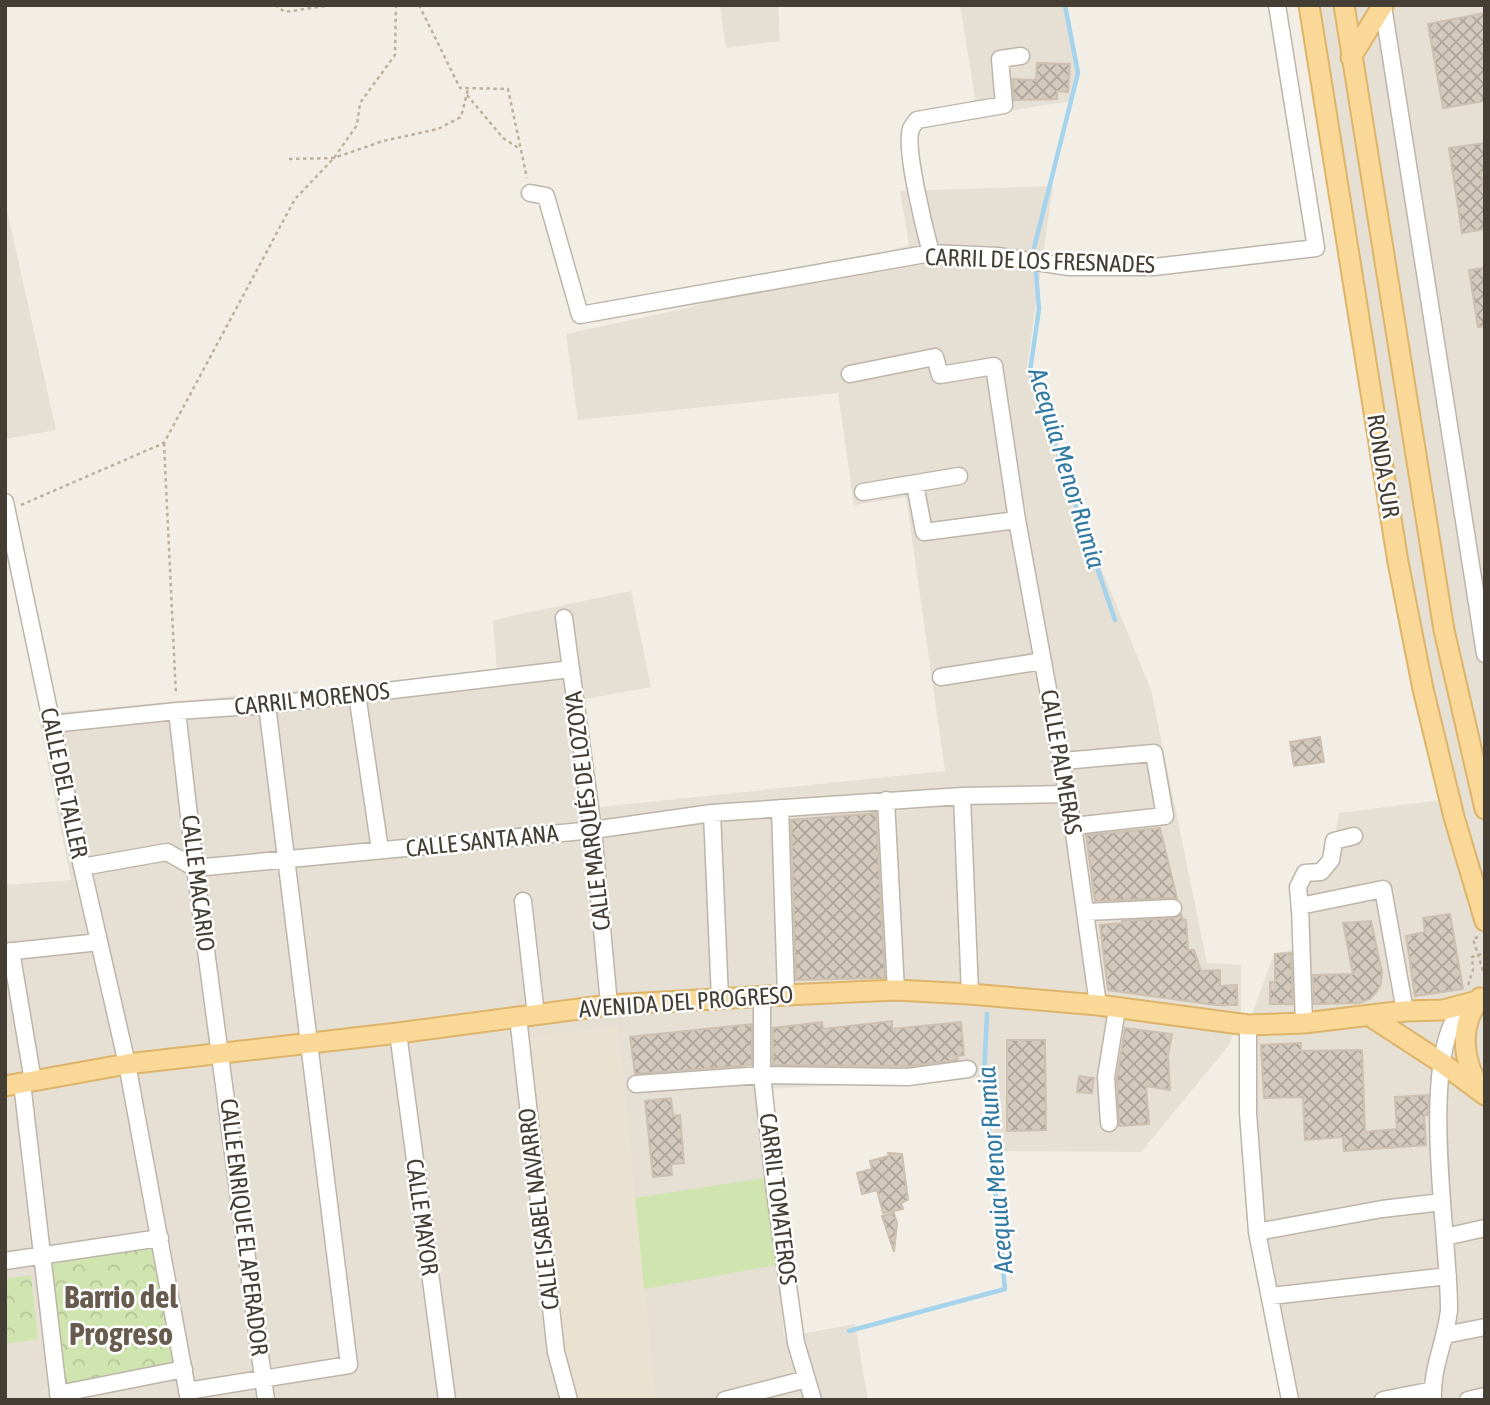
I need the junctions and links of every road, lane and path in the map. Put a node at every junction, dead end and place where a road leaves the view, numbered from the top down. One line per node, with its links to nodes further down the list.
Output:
1 (275, 5): 2 (path)
2 (331, 5)
3 (396, 5): 14 (path)
4 (419, 5): 11 (path)
5 (1277, 5): 17 (street, CARRIL DE LOS FRESNADES)
6 (1309, 5): 53 (main road, RONDA SUR)
7 (1343, 5): 10 (main road, RONDA SUR)
8 (1383, 6): 10 (main road); 27 (street)
9 (1021, 56): 17 (street)
10 (1351, 57): 40 (main road, RONDA SUR)
11 (468, 89): 12 (path); 13 (path)
12 (467, 95): 13 (path); 14 (path)
13 (520, 149): 16 (path)
14 (334, 158): 15 (path); 19 (path)
15 (289, 159)
16 (530, 192): 17 (street, CARRIL DE LOS FRESNADES)
17 (931, 253)
18 (850, 374): 24 (street, CALLE PALMERAS)
19 (164, 443): 23 (path); 33 (path)
20 (959, 476): 21 (street)
21 (915, 484): 22 (street); 24 (street)
22 (863, 492)
23 (6, 505): 25 (street, CALLE DEL TALLER)
24 (1017, 520): 28 (street, CALLE PALMERAS)
25 (11, 556): 34 (street, CALLE DEL TALLER)
26 (564, 618): 29 (street, CALLE MARQUÉS DE LOZOYA)
27 (1485, 654)
28 (1043, 661): 30 (street); 35 (street, CALLE PALMERAS)
29 (570, 669): 31 (street, CARRIL MORENOS); 43 (street, CALLE MARQUÉS DE LOZOYA)
30 (941, 677)
31 (357, 695): 32 (street, CARRIL MORENOS); 45 (street)
32 (267, 705): 33 (street, CARRIL MORENOS); 46 (street)
33 (177, 711): 34 (street, CARRIL MORENOS); 48 (street, CALLE MACARIO)
34 (52, 724): 47 (street, CALLE DEL TALLER)
35 (1063, 761): 36 (street, CALLE PALMERAS); 42 (street)
36 (1068, 794): 37 (street, CALLE SANTA ANA); 42 (street, CALLE PALMERAS)
37 (962, 796): 38 (street, CALLE SANTA ANA); 59 (street)
38 (886, 800): 39 (street, CALLE SANTA ANA); 58 (street)
39 (780, 808): 41 (street, CALLE SANTA ANA); 60 (street)
40 (1485, 809)
41 (712, 813): 43 (street, CALLE SANTA ANA); 62 (street)
42 (1073, 826): 52 (street, CALLE PALMERAS)
43 (593, 830): 45 (street, CALLE SANTA ANA); 64 (street, CALLE MARQUÉS DE LOZOYA)
44 (1354, 836): 51 (street)
45 (380, 850): 46 (street, CALLE SANTA ANA)
46 (283, 860): 48 (street, CALLE SANTA ANA); 72 (street)
47 (82, 867): 48 (street); 55 (street, CALLE DEL TALLER)
48 (195, 868): 73 (street, CALLE MACARIO)
49 (523, 901): 67 (street, CALLE ISABEL NAVARRO)
50 (1173, 908): 52 (street)
51 (1300, 909): 66 (street); 69 (street)
52 (1086, 912): 65 (street, CALLE PALMERAS)
53 (1485, 921)
54 (1472, 939): 57 (path)
55 (99, 942): 56 (street); 75 (street, CALLE DEL TALLER)
56 (8, 952): 78 (street)
57 (1485, 977)
58 (896, 990): 59 (main road, AVENIDA DEL PROGRESO); 60 (main road, AVENIDA DEL PROGRESO)
59 (970, 994): 65 (main road, AVENIDA DEL PROGRESO)
60 (786, 995): 61 (main road, AVENIDA DEL PROGRESO)
61 (762, 996): 62 (main road, AVENIDA DEL PROGRESO); 77 (street, CARRIL TOMATEROS)
62 (720, 999): 64 (main road, AVENIDA DEL PROGRESO)
63 (1475, 999): 66 (main road, AVENIDA DEL PROGRESO); 74 (street); 80 (main road)
64 (609, 1005): 67 (main road, AVENIDA DEL PROGRESO)
65 (1108, 1007): 70 (main road, AVENIDA DEL PROGRESO); 81 (street, CALLE PALMERAS)
66 (1405, 1011): 68 (main road, AVENIDA DEL PROGRESO)
67 (527, 1016): 71 (main road, AVENIDA DEL PROGRESO); 102 (street, CALLE ISABEL NAVARRO)
68 (1370, 1016): 69 (main road, AVENIDA DEL PROGRESO); 74 (main road)
69 (1304, 1023): 70 (main road, AVENIDA DEL PROGRESO)
70 (1248, 1025): 84 (street)
71 (397, 1033): 72 (main road, AVENIDA DEL PROGRESO); 101 (street, CALLE MAYOR)
72 (310, 1043): 73 (main road, AVENIDA DEL PROGRESO); 95 (street)
73 (221, 1054): 75 (main road, AVENIDA DEL PROGRESO); 95 (street, CALLE ENRIQUE EL APERADOR)
74 (1442, 1063): 80 (main road); 82 (street)
75 (127, 1064): 78 (main road, AVENIDA DEL PROGRESO); 86 (street, CALLE DEL TALLER)
76 (968, 1069): 77 (street)
77 (762, 1075): 79 (street); 94 (street, CARRIL TOMATEROS)
78 (20, 1083): 87 (street)
79 (636, 1084)
80 (1485, 1094)
81 (1108, 1123)
82 (1442, 1202): 84 (street); 85 (street)
83 (1485, 1228): 85 (street)
84 (1257, 1232): 90 (street)
85 (1445, 1237): 89 (street)
86 (160, 1238): 87 (street); 93 (street, CALLE DEL TALLER)
87 (41, 1256): 88 (street); 99 (street)
88 (5, 1261)
89 (1448, 1276): 90 (street); 92 (street)
90 (1271, 1296): 105 (street)
91 (1485, 1327): 92 (street)
92 (1445, 1335): 96 (street)
93 (184, 1369): 97 (street, CALLE DEL TALLER); 99 (street)
94 (807, 1379): 103 (street); 104 (street, CARRIL TOMATEROS)
95 (263, 1380): 97 (street); 100 (street, CALLE ENRIQUE EL APERADOR)
96 (1433, 1395): 106 (street)
97 (188, 1396)
98 (1485, 1396): 107 (street)
99 (58, 1397)
100 (266, 1400)
101 (447, 1400)
102 (569, 1400)
103 (725, 1400)
104 (813, 1400)
105 (1290, 1400)
106 (1382, 1400)
107 (1468, 1400)

